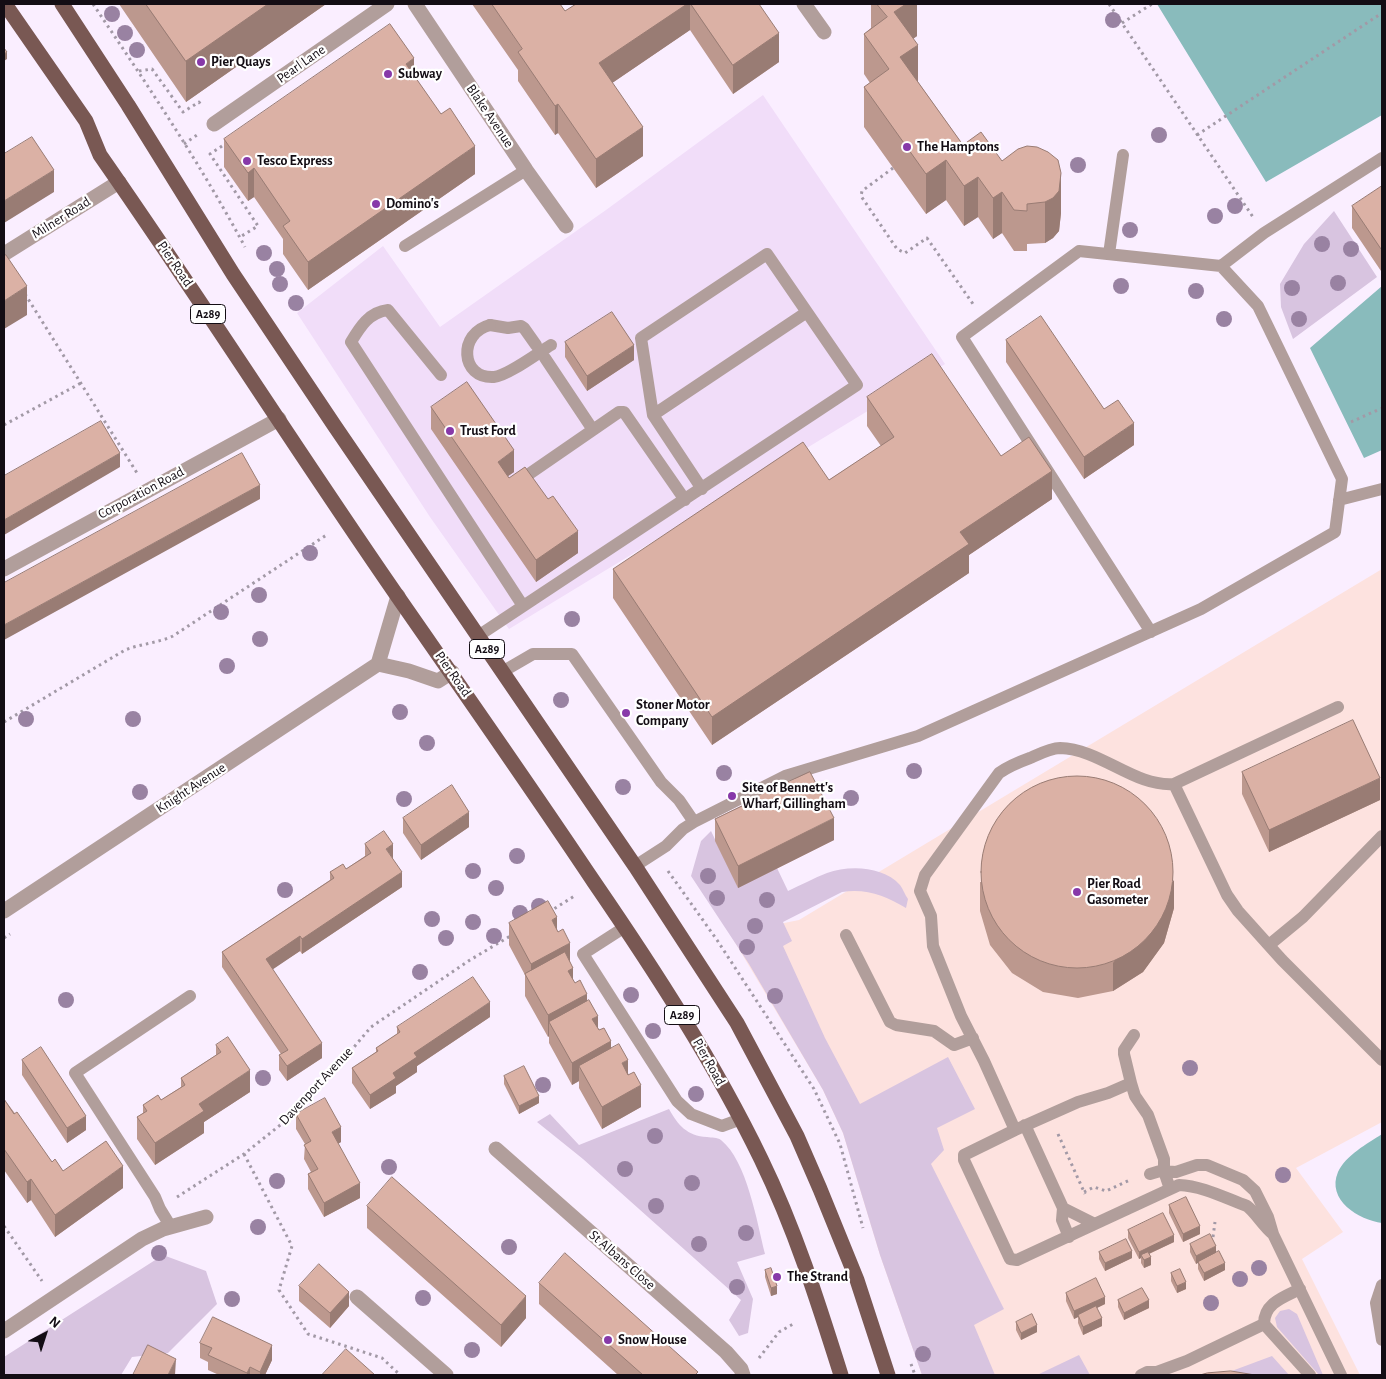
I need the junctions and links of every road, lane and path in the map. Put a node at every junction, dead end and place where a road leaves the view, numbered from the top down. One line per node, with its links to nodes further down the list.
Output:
1 (5, 4): 23 (main road, Pier Road / A289)
2 (62, 4): 55 (main road, A289)
3 (93, 4): 12 (path)
4 (387, 4): 14 (street, Pearl Lane)
5 (415, 4): 22 (street, Blake Avenue)
6 (804, 4): 11 (street)
7 (1109, 4): 10 (path)
8 (1152, 4): 10 (path)
9 (1382, 13): 16 (path)
10 (1122, 24): 16 (path)
11 (824, 32)
12 (138, 71): 13 (path); 17 (path)
13 (183, 112)
14 (214, 124)
15 (200, 133): 17 (path)
16 (1197, 135): 25 (path)
17 (184, 144): 18 (path)
18 (210, 154)
19 (1122, 155): 28 (lane)
20 (1382, 158): 25 (lane)
21 (893, 168): 32 (path)
22 (526, 170): 24 (street, Blake Avenue); 26 (lane)
23 (119, 182): 27 (street, Milner Road); 40 (main road, Pier Road / A289)
24 (566, 226)
25 (1264, 233): 29 (lane)
26 (405, 246)
27 (4, 254)
28 (1109, 254): 29 (lane); 32 (lane)
29 (1221, 266): 49 (lane)
30 (24, 293): 37 (path)
31 (807, 312): 39 (lane); 39 (lane); 44 (lane)
32 (984, 320): 54 (lane)
33 (536, 345): 34 (lane, bridge)
34 (551, 345)
35 (545, 358): 43 (lane)
36 (441, 375): 53 (lane)
37 (80, 383): 42 (path); 46 (path)
38 (1382, 408): 41 (path)
39 (653, 415): 44 (lane)
40 (279, 419): 46 (street, Corporation Road); 52 (main road, Pier Road / A289)
41 (1351, 422)
42 (4, 425)
43 (593, 430): 47 (lane); 48 (lane)
44 (702, 489): 48 (lane)
45 (1382, 489): 49 (lane)
46 (148, 490): 51 (street, Corporation Road)
47 (506, 490)
48 (685, 500): 53 (lane)
49 (1339, 500): 54 (lane)
50 (329, 533): 60 (path)
51 (4, 569)
52 (398, 596): 56 (street); 57 (main road, Pier Road / A289)
53 (523, 606): 55 (lane)
54 (1151, 632): 62 (lane)
55 (478, 636): 58 (main road, A289)
56 (378, 664): 57 (street); 66 (street, Knight Avenue)
57 (452, 672): 68 (main road, Pier Road / A289)
58 (502, 672): 62 (lane); 64 (main road, A289)
59 (1338, 707): 61 (lane)
60 (4, 722)
61 (1174, 784): 71 (lane); 74 (lane)
62 (694, 822): 64 (lane)
63 (1382, 836): 71 (lane)
64 (635, 866): 110 (main road, A289)
65 (576, 895): 67 (path)
66 (4, 911)
67 (546, 914)
68 (625, 927): 78 (main road, Pier Road / A289); 78 (lane)
69 (512, 934): 81 (path, Davenport Avenue)
70 (846, 935): 74 (lane)
71 (1269, 944): 75 (lane)
72 (190, 996): 87 (lane)
73 (1134, 1035): 76 (lane)
74 (972, 1038): 79 (lane)
75 (1382, 1060)
76 (1131, 1083): 77 (lane); 82 (lane)
77 (1050, 1115): 79 (lane); 86 (path)
78 (741, 1119): 109 (main road, Pier Road / A289)
79 (1020, 1128): 88 (lane); 95 (lane)
80 (496, 1149): 108 (street, St Albans Close)
81 (244, 1154): 87 (path, Davenport Avenue); 106 (path)
82 (1164, 1171): 83 (lane); 85 (lane); 94 (lane)
83 (1150, 1174)
84 (1107, 1190): 86 (path)
85 (1170, 1190): 91 (lane); 94 (lane)
86 (1084, 1192): 91 (path)
87 (160, 1208): 93 (lane)
88 (1063, 1208): 91 (lane); 95 (lane)
89 (206, 1217): 93 (street)
90 (1215, 1222): 96 (path)
91 (1097, 1224): 95 (lane)
92 (4, 1226): 100 (path)
93 (171, 1227): 100 (street)
94 (1273, 1234): 98 (lane)
95 (1069, 1236)
96 (1213, 1237)
97 (1382, 1285): 104 (lane)
98 (1300, 1289): 102 (lane); 113 (lane)
99 (357, 1296): 107 (street)
100 (54, 1298): 103 (street)
101 (796, 1323): 105 (path)
102 (1264, 1324): 111 (lane); 112 (lane)
103 (4, 1331)
104 (1382, 1340)
105 (758, 1359)
106 (400, 1375)
107 (446, 1375)
108 (744, 1375)
109 (841, 1375)
110 (888, 1375)
111 (1141, 1375)
112 (1310, 1375)
113 (1341, 1375)

